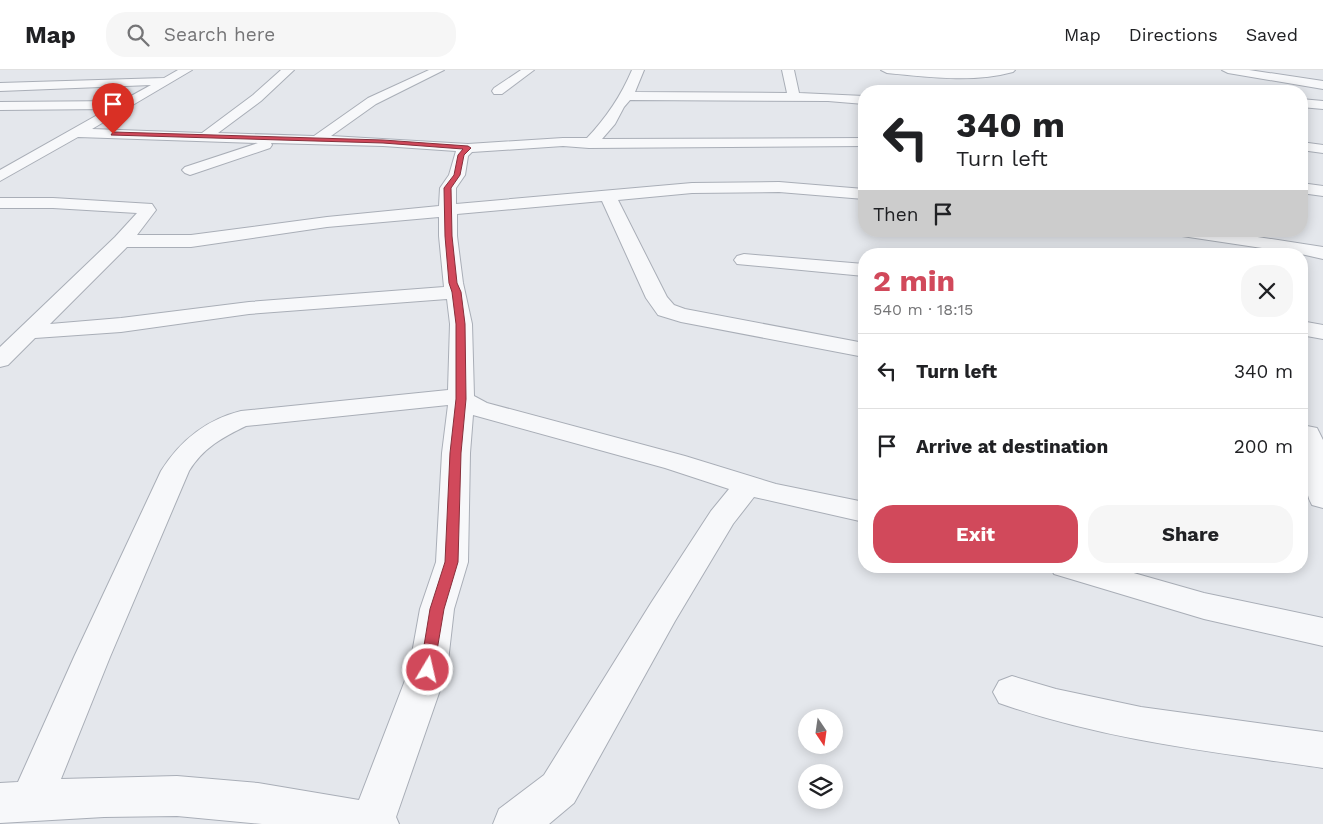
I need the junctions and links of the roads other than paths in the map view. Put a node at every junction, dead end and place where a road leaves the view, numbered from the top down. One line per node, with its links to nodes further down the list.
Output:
1 (186, 70): 13 (street)
2 (288, 70): 26 (street)
3 (438, 70): 11 (street)
4 (528, 70): 17 (street)
5 (638, 70): 18 (street)
6 (788, 70): 19 (street)
7 (887, 70): 8 (street)
8 (1009, 70)
9 (1228, 70): 12 (street)
10 (402, 75): 11 (street)
11 (420, 78): 28 (street)
12 (1272, 78): 14 (street); 15 (street)
13 (166, 81): 16 (street); 22 (street)
14 (1262, 85)
15 (1323, 85)
16 (0, 87)
17 (498, 91)
18 (627, 96): 19 (street); 30 (street)
19 (794, 97): 20 (street)
20 (858, 100)
21 (1308, 104): 23 (street)
22 (123, 105): 24 (street); 25 (street)
23 (1323, 105)
24 (0, 106)
25 (75, 133): 26 (street); 35 (street)
26 (205, 137): 27 (street)
27 (280, 140): 28 (street); 36 (street)
28 (317, 140): 32 (street)
29 (858, 142): 30 (street)
30 (589, 144): 32 (street)
31 (1308, 147): 33 (street)
32 (468, 148): 43 (street)
33 (1323, 149)
34 (0, 162): 35 (street)
35 (22, 163): 37 (street)
36 (190, 170)
37 (0, 176)
38 (1308, 189): 39 (street)
39 (1323, 191)
40 (858, 193): 41 (street)
41 (608, 196): 43 (street); 55 (street)
42 (0, 203): 45 (street)
43 (448, 212): 45 (street); 51 (street)
44 (1220, 237): 46 (street)
45 (122, 241): 53 (street)
46 (1291, 248)
47 (1308, 251): 48 (street)
48 (1323, 253)
49 (744, 260): 50 (street)
50 (858, 270)
51 (456, 292): 53 (street); 57 (street)
52 (1308, 329): 54 (street)
53 (28, 332): 56 (street)
54 (1323, 332)
55 (858, 349)
56 (0, 360)
57 (461, 399): 59 (street); 66 (street); 67 (street)
58 (1310, 435): 60 (street)
59 (748, 485): 61 (street); 69 (street)
60 (1323, 498)
61 (858, 511)
62 (1090, 573): 63 (street)
63 (1323, 632)
64 (1012, 692): 65 (street)
65 (1323, 750)
66 (15, 802): 67 (street)
67 (372, 823): 68 (street)
68 (377, 824)
69 (515, 824)

